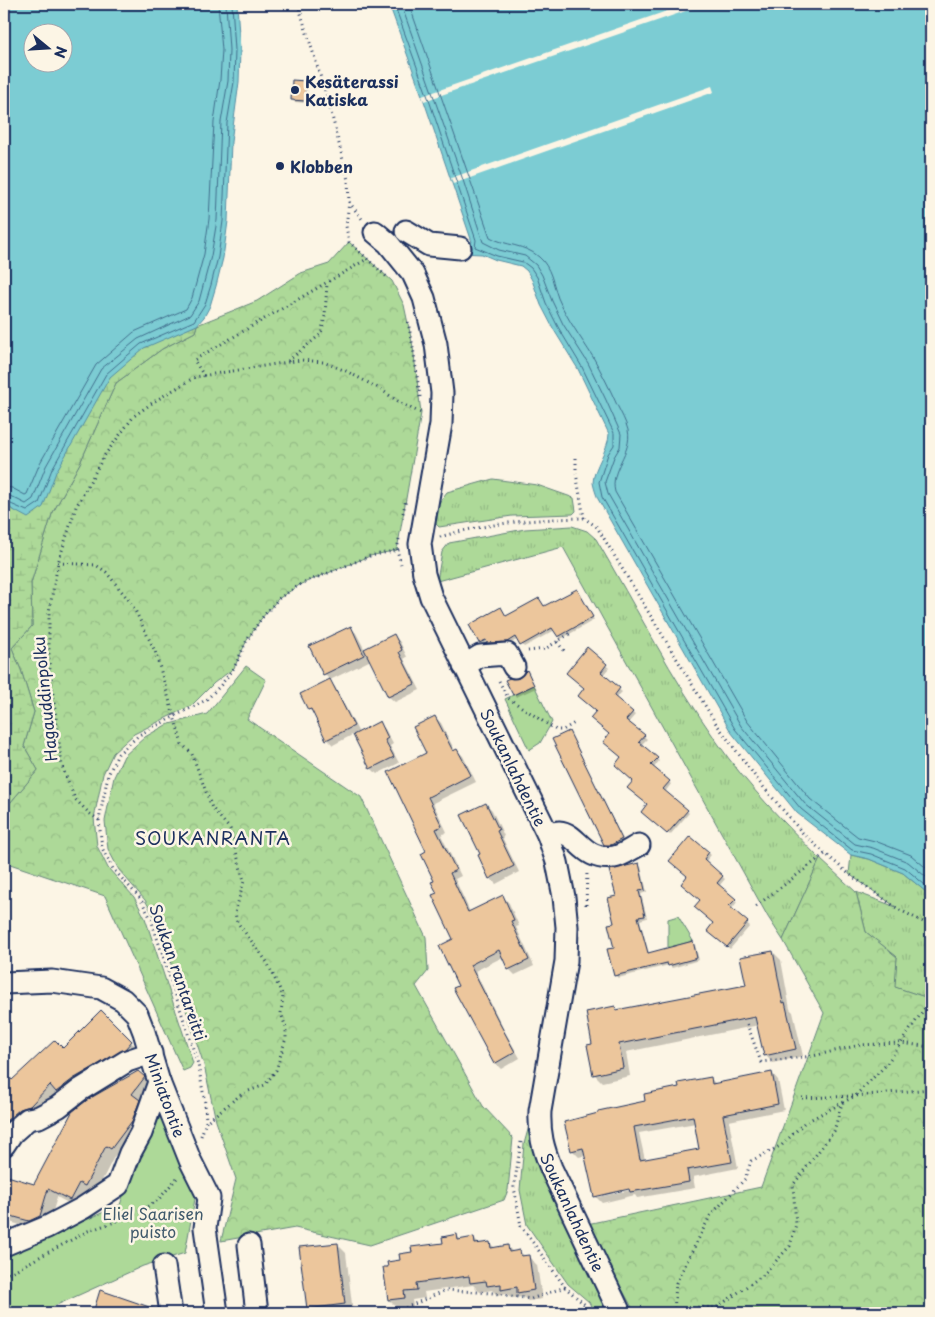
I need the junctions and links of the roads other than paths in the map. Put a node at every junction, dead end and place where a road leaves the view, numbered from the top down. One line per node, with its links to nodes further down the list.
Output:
1 (406, 231): 3 (street)
2 (375, 232): 5 (street, Soukanlahdentie)
3 (460, 248)
4 (510, 661): 5 (street)
5 (464, 666): 6 (street, Soukanlahdentie)
6 (548, 835): 7 (street); 18 (street, Soukanlahdentie)
7 (639, 845)
8 (4, 983): 9 (street, Miniatontie)
9 (151, 1053): 10 (street, Miniatontie); 11 (street)
10 (160, 1082): 12 (street); 16 (street, Miniatontie)
11 (4, 1145)
12 (4, 1245)
13 (248, 1245): 17 (street)
14 (164, 1266): 15 (street)
15 (171, 1313)
16 (217, 1313)
17 (257, 1313)
18 (620, 1313)

